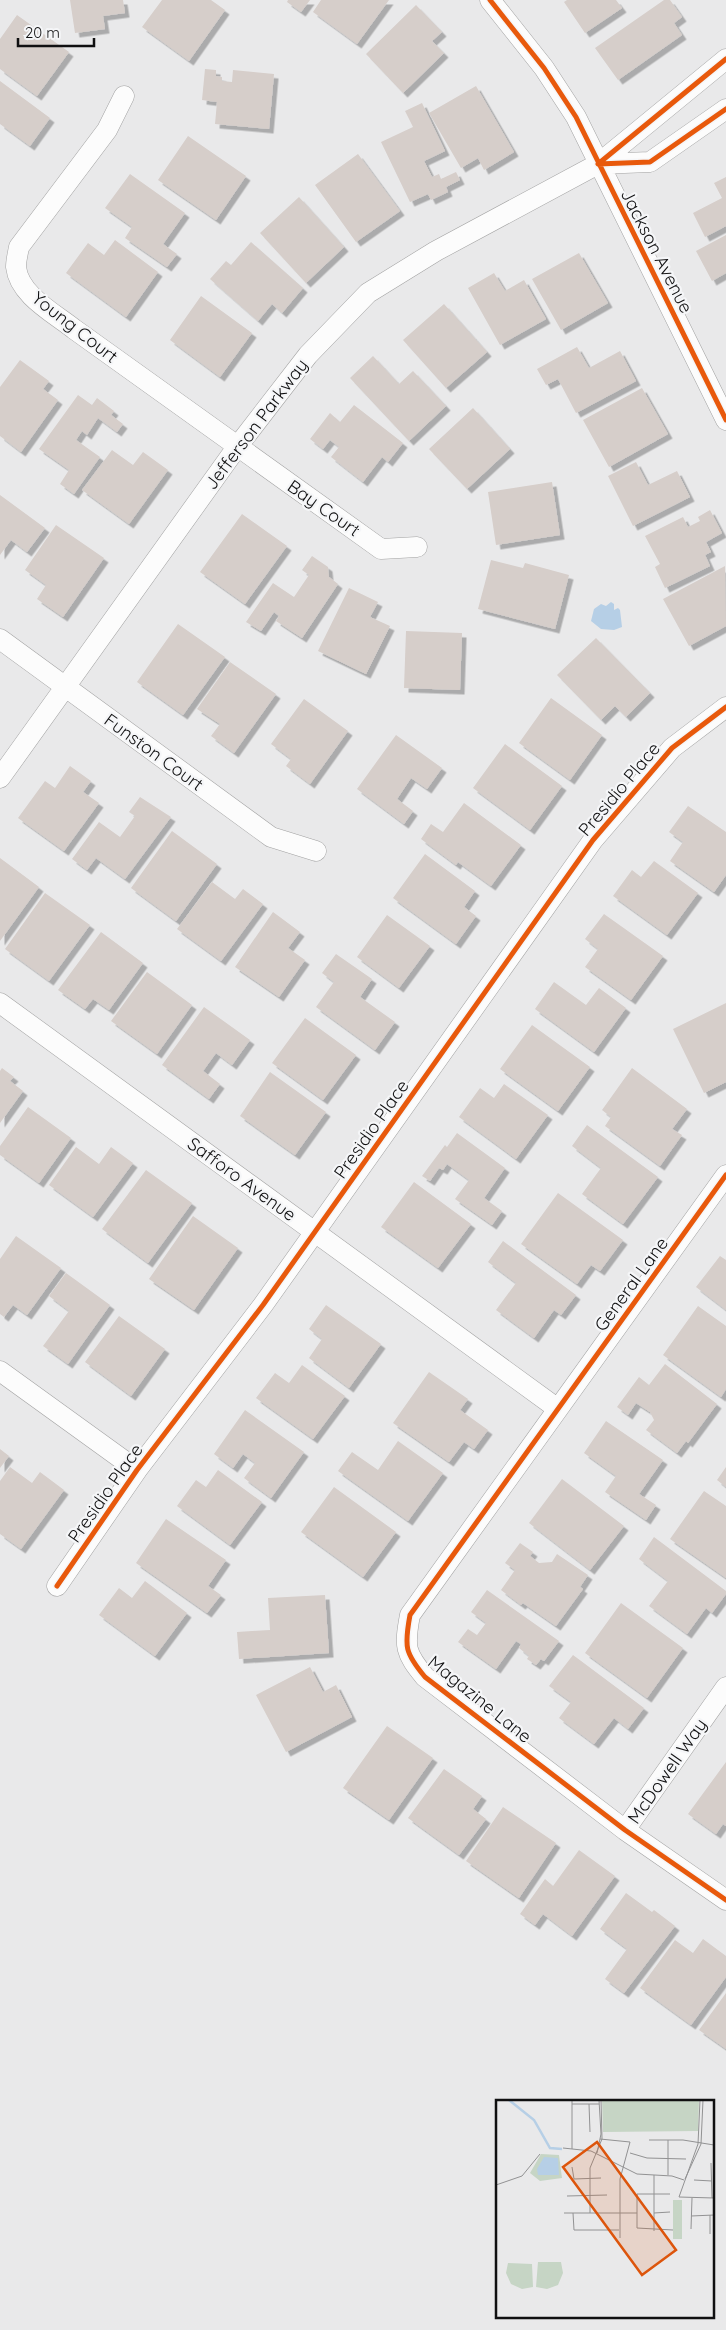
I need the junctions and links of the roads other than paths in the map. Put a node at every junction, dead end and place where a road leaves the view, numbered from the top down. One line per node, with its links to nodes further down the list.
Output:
1 (490, 0): 5 (street, Jackson Avenue)
2 (726, 59): 5 (street, Jefferson Parkway)
3 (124, 96): 7 (street, Young Court)
4 (726, 110): 5 (street, Jefferson Parkway)
5 (598, 164): 6 (street, Jackson Avenue); 7 (street, Jefferson Parkway)
6 (726, 420)
7 (237, 447): 8 (street, Bay Court); 10 (street, Jefferson Parkway)
8 (417, 547)
9 (0, 639): 10 (street, Funston Court)
10 (65, 687): 12 (street, Jefferson Parkway); 13 (street, Funston Court)
11 (726, 707): 16 (street, Presidio Place)
12 (0, 778)
13 (316, 851)
14 (0, 1003): 16 (street, Safforo Avenue)
15 (726, 1175): 18 (street, General Lane)
16 (315, 1232): 18 (street, Safforo Avenue); 19 (street, Presidio Place)
17 (0, 1371): 19 (street)
18 (558, 1408): 22 (street, Magazine Lane)
19 (137, 1470): 20 (street, Presidio Place)
20 (57, 1586)
21 (726, 1687): 22 (street, McDowell Way)
22 (625, 1830): 23 (street, Magazine Lane)
23 (726, 1900)

